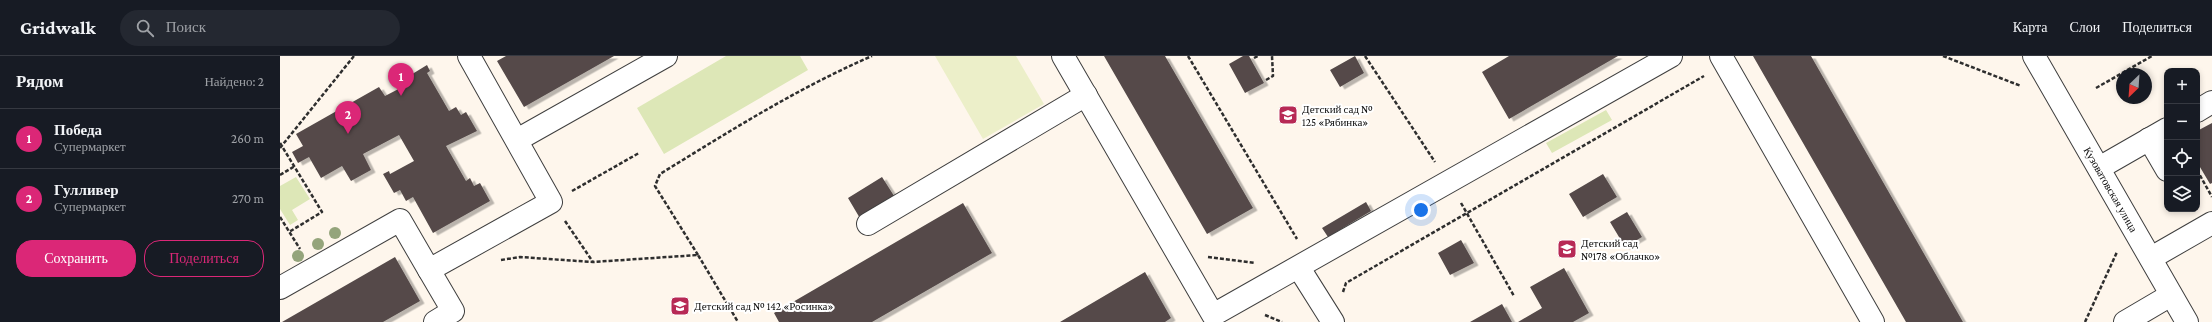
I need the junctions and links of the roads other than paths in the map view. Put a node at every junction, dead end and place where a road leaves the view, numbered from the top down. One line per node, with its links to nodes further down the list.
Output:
1 (469, 56): 11 (street)
2 (666, 56): 11 (street)
3 (1063, 56): 7 (street)
4 (1671, 56): 17 (street)
5 (2034, 56): 13 (street, Кузоватовская улица)
6 (1723, 60): 24 (street)
7 (1086, 95): 14 (street); 21 (street)
8 (2212, 102): 9 (street)
9 (2200, 109)
10 (2158, 134): 12 (street); 13 (street)
11 (516, 140): 18 (street)
12 (2164, 158)
13 (2099, 168): 16 (street, Кузоватовская улица)
14 (868, 224)
15 (2212, 224): 16 (street)
16 (2151, 258): 20 (street, Кузоватовская улица)
17 (1305, 265): 21 (street); 23 (street)
18 (429, 270): 19 (street); 22 (street)
19 (280, 288)
20 (2171, 295): 25 (street); 26 (street, Кузоватовская улица)
21 (1207, 319)
22 (435, 322)
23 (1333, 322)
24 (1873, 322)
25 (2125, 322)
26 (2187, 322)

